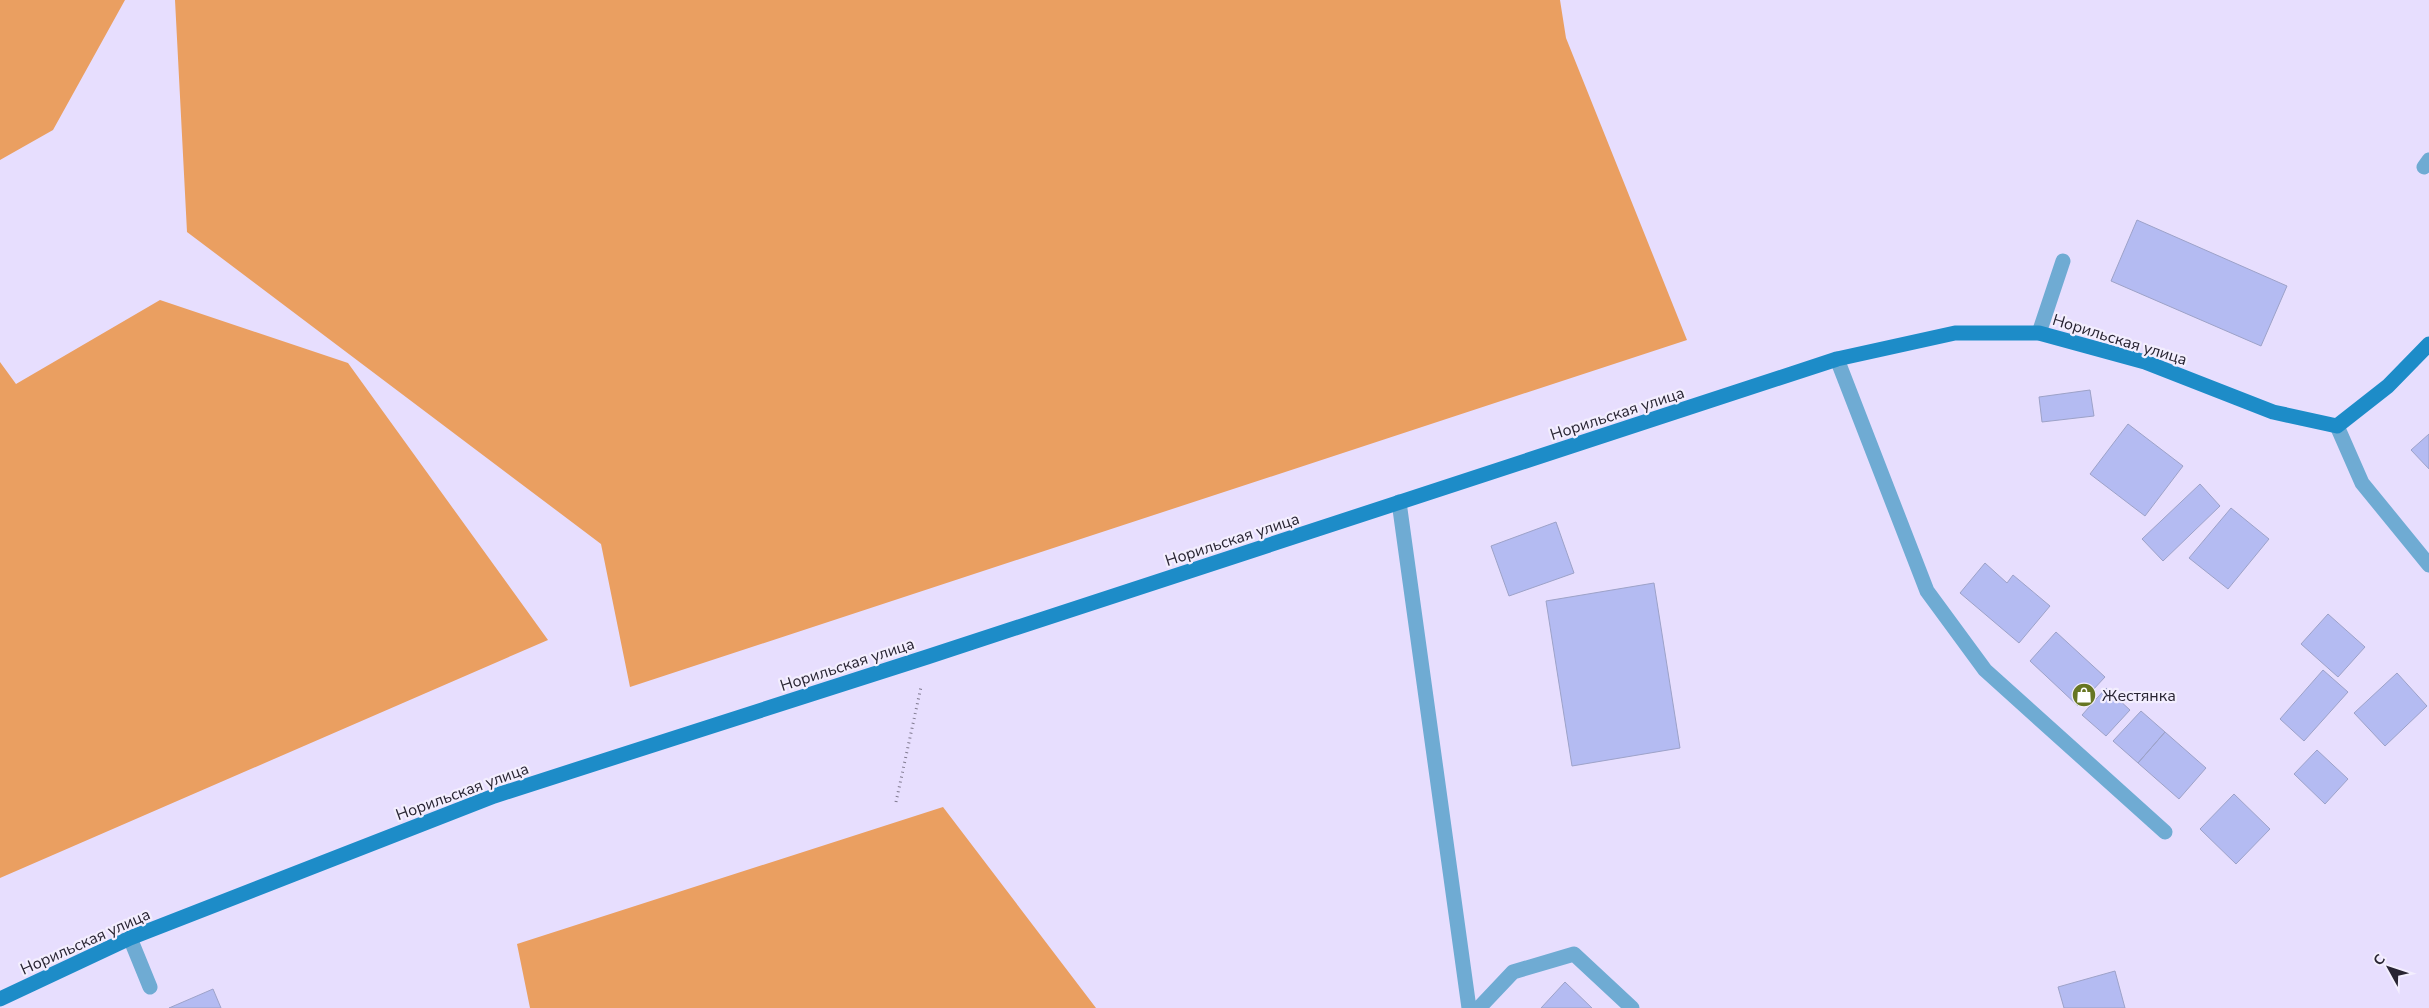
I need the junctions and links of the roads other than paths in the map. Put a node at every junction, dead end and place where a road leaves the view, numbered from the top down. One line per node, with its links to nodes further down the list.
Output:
1 (2063, 261): 2 (street)
2 (2040, 333): 4 (main road, Норильская улица); 5 (main road, Норильская улица)
3 (2429, 344): 5 (main road)
4 (1837, 360): 6 (main road, Норильская улица); 8 (street)
5 (2337, 426): 7 (street)
6 (1399, 502): 9 (main road, Норильская улица); 12 (street)
7 (2429, 565)
8 (2165, 832)
9 (130, 938): 10 (street); 11 (main road, Норильская улица)
10 (150, 987)
11 (0, 999)
12 (1469, 1008)
13 (1479, 1008): 14 (street)
14 (1632, 1008)

